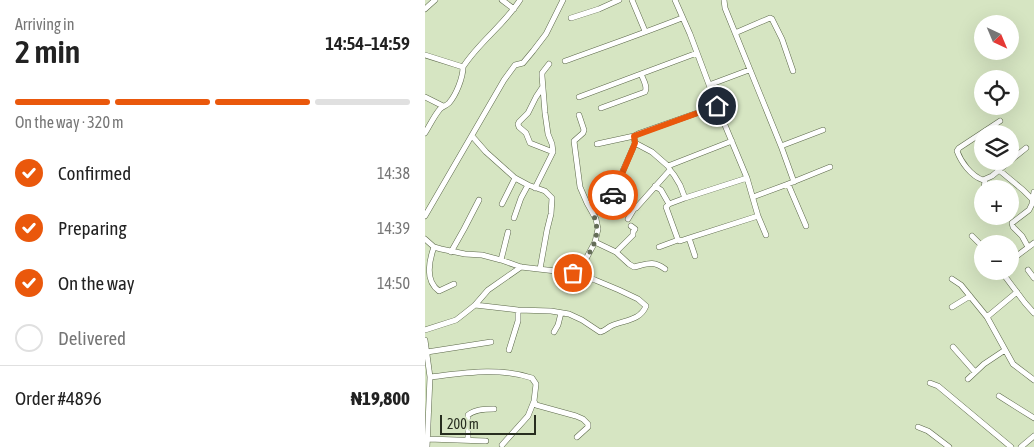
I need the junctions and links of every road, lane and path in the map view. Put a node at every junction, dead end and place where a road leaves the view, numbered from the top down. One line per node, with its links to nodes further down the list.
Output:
1 (435, 0): 9 (street)
2 (502, 0): 10 (street)
3 (520, 0): 10 (street)
4 (563, 0): 34 (street)
5 (619, 0): 11 (street)
6 (632, 0): 13 (street)
7 (675, 0): 12 (street)
8 (724, 0): 14 (street)
9 (425, 9)
10 (514, 10): 19 (street)
11 (571, 18)
12 (682, 18): 13 (street); 15 (street)
13 (645, 31): 17 (street)
14 (735, 32): 20 (street); 21 (street)
15 (697, 53): 22 (street); 23 (street)
16 (425, 55): 19 (street)
17 (565, 61)
18 (549, 64): 24 (street)
19 (463, 67): 27 (street)
20 (749, 70): 23 (street); 39 (street)
21 (793, 71)
22 (641, 74): 26 (street); 29 (street)
23 (709, 85): 28 (street)
24 (542, 88): 41 (street); 41 (street)
25 (425, 97): 27 (street)
26 (579, 97)
27 (443, 106): 33 (street)
28 (717, 106): 35 (street); 36 (street)
29 (601, 108)
30 (579, 115): 62 (street)
31 (999, 121): 48 (street)
32 (823, 130): 39 (street)
33 (425, 133)
34 (472, 136): 46 (street); 63 (street)
35 (634, 136): 37 (street); 38 (street)
36 (732, 141): 44 (street); 47 (street)
37 (635, 143): 44 (street); 58 (street)
38 (597, 144)
39 (781, 146): 50 (street)
40 (1026, 148): 42 (street)
41 (553, 152): 53 (street)
42 (1019, 154)
43 (829, 167): 50 (street)
44 (669, 168): 52 (street); 56 (street)
45 (999, 170): 49 (street); 54 (street)
46 (515, 178): 51 (street); 59 (street)
47 (747, 178): 55 (street); 56 (street)
48 (980, 180)
49 (985, 180)
50 (791, 183): 55 (street); 68 (street)
51 (528, 185): 53 (street); 65 (street)
52 (655, 186): 60 (street); 61 (street)
53 (535, 188): 85 (street)
54 (1032, 195): 78 (street)
55 (753, 197): 64 (street)
56 (685, 198): 60 (street)
57 (479, 200): 79 (street)
58 (611, 200): 61 (street); 62 (street)
59 (502, 204)
60 (669, 204): 73 (street)
61 (634, 208): 66 (street)
62 (593, 214): 74 (street)
63 (425, 216)
64 (758, 216): 70 (street); 71 (street)
65 (515, 218)
66 (628, 220)
67 (631, 226): 80 (street)
68 (806, 226)
69 (508, 232): 83 (street)
70 (766, 235)
71 (689, 238): 73 (street); 82 (street)
72 (425, 239): 76 (street)
73 (678, 240): 77 (street)
74 (595, 242): 80 (street); 88 (street)
75 (1034, 243): 78 (street)
76 (434, 247): 79 (street); 92 (street)
77 (659, 247)
78 (1029, 247): 81 (street)
79 (451, 252): 83 (street)
80 (616, 252): 86 (street)
81 (1019, 254)
82 (695, 256)
83 (501, 260): 84 (street)
84 (521, 267): 85 (street); 95 (street)
85 (540, 269): 88 (street)
86 (665, 269)
87 (1028, 270): 89 (street)
88 (573, 273): 98 (street)
89 (1034, 278)
90 (953, 279): 94 (street)
91 (1008, 280): 93 (street)
92 (454, 284)
93 (1017, 292): 99 (street); 100 (street)
94 (970, 296): 96 (street); 100 (street)
95 (475, 305): 97 (street); 101 (street)
96 (952, 307)
97 (518, 310): 98 (street); 106 (street)
98 (561, 312): 102 (street)
99 (1034, 312)
100 (987, 317): 107 (street)
101 (425, 330)
102 (553, 332)
103 (425, 340): 108 (street)
104 (491, 342): 108 (street)
105 (953, 347): 109 (street)
106 (509, 350)
107 (1005, 350): 109 (street); 112 (street)
108 (427, 352): 110 (street)
109 (975, 372): 111 (street)
110 (430, 377): 115 (street); 121 (street)
111 (968, 379)
112 (1034, 380)
113 (930, 384): 127 (street)
114 (999, 396): 117 (street)
115 (534, 401): 120 (street); 124 (street)
116 (495, 409): 122 (street)
117 (1034, 418)
118 (918, 427): 126 (street)
119 (1034, 436): 128 (street)
120 (577, 437)
121 (428, 439): 122 (street); 125 (street)
122 (468, 440): 123 (street)
123 (486, 441)
124 (502, 445)
125 (427, 447)
126 (949, 447)
127 (1011, 447)
128 (1021, 447)

